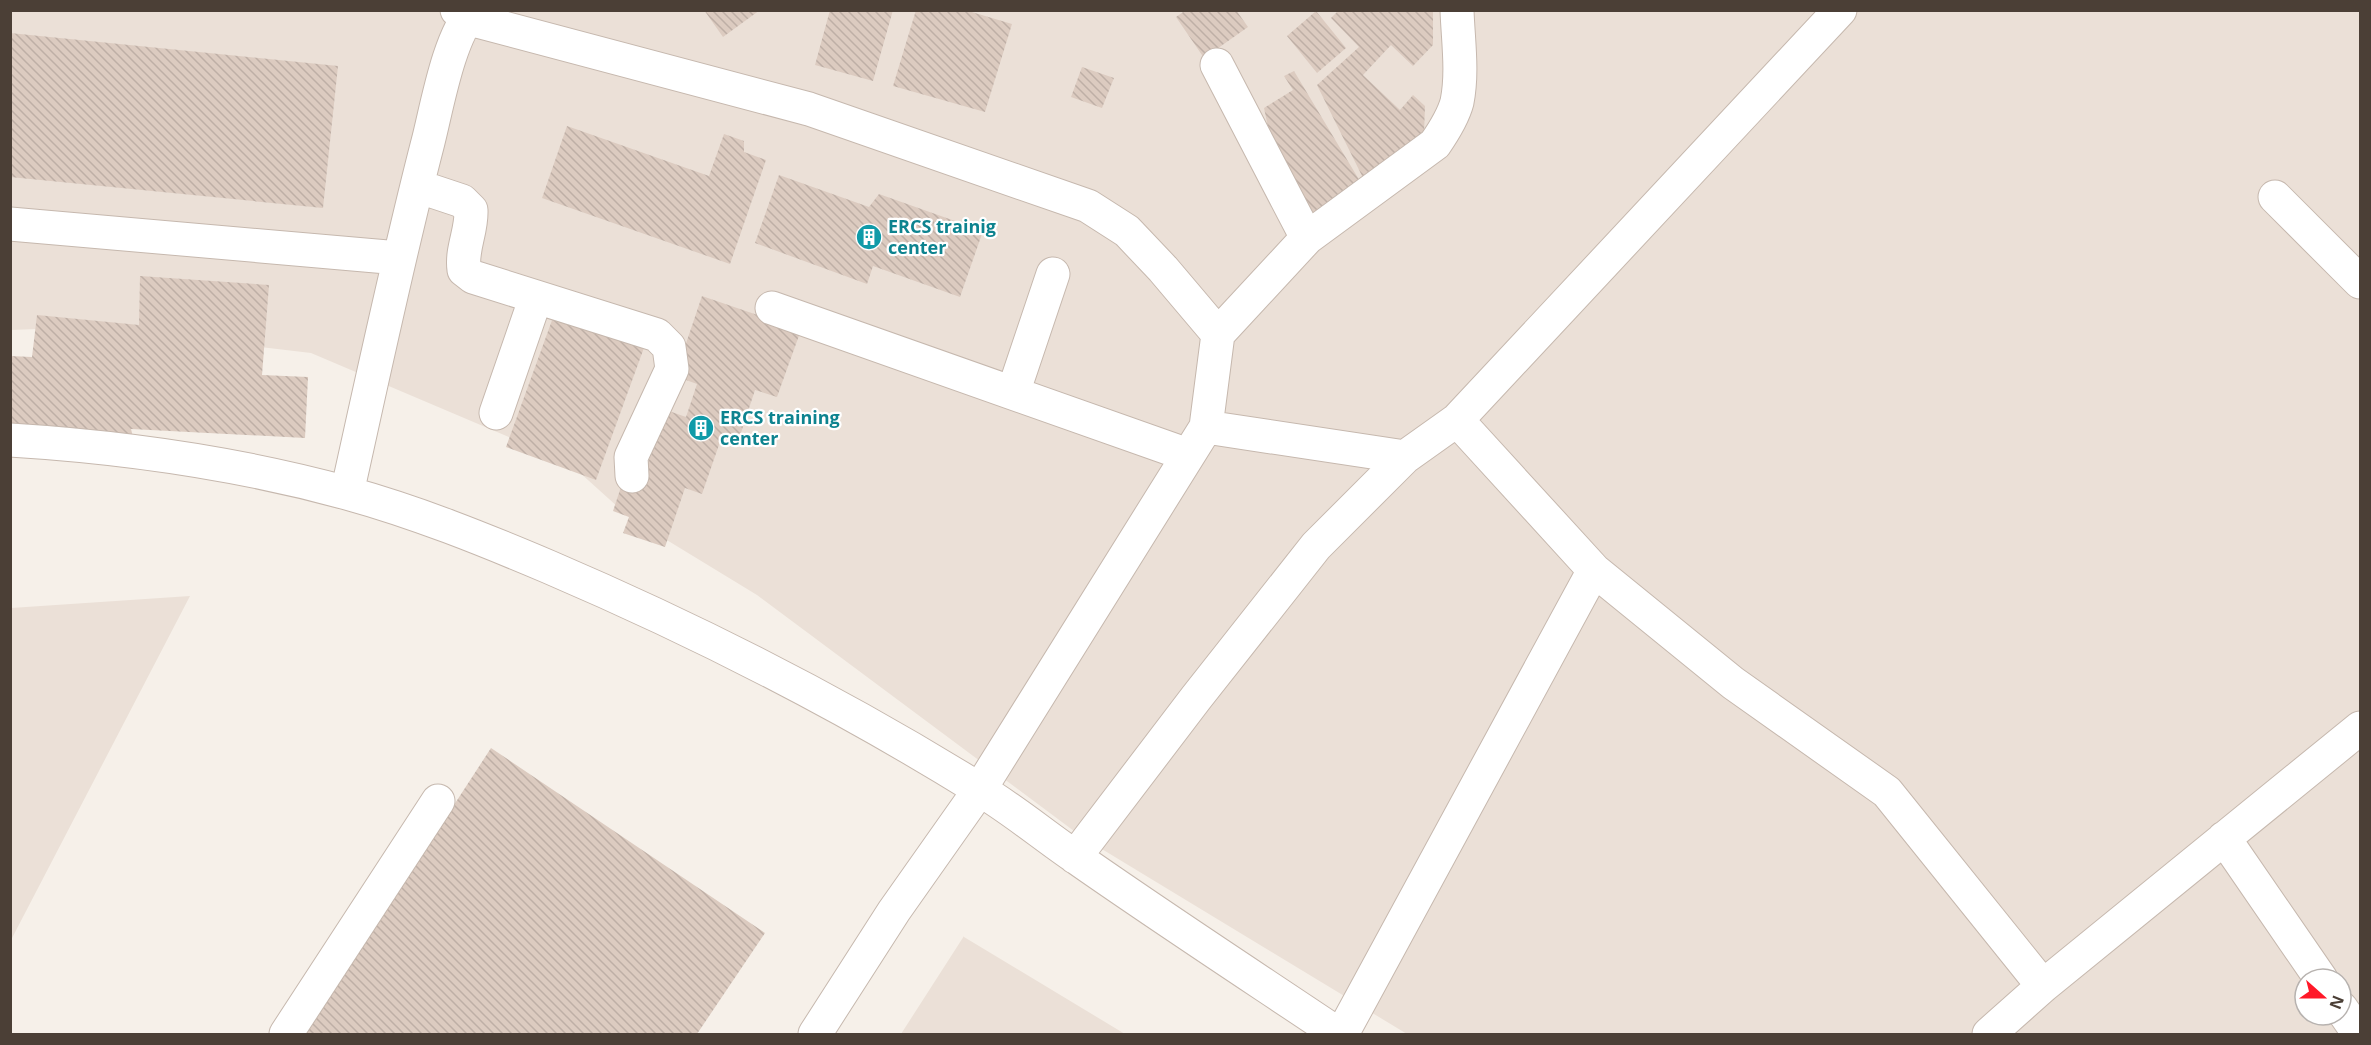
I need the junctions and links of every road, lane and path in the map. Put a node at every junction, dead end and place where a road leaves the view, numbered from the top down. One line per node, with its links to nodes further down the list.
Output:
1 (1457, 10): 8 (street)
2 (1835, 12): 17 (street)
3 (466, 13): 5 (street); 14 (street)
4 (1217, 65): 8 (street)
5 (417, 186): 9 (street); 12 (street)
6 (2275, 197): 11 (street)
7 (10, 224): 9 (street)
8 (1307, 238): 14 (street)
9 (399, 258): 23 (street)
10 (1053, 274): 15 (street)
11 (2361, 282)
12 (537, 297): 16 (street); 22 (street)
13 (772, 308): 15 (street)
14 (1218, 334): 18 (street)
15 (1013, 393): 20 (street)
16 (496, 413)
17 (1457, 420): 21 (street); 24 (street)
18 (1206, 427): 20 (street); 21 (street)
19 (10, 440): 23 (street)
20 (1188, 455): 26 (street)
21 (1405, 457): 29 (street)
22 (632, 476)
23 (347, 493): 26 (street)
24 (1594, 570): 31 (street); 34 (street)
25 (2361, 728): 28 (street)
26 (980, 789): 29 (street); 33 (street)
27 (438, 801): 32 (street)
28 (2224, 838): 30 (street); 31 (street)
29 (1075, 857): 34 (street)
30 (2313, 967)
31 (2043, 986): 35 (street)
32 (286, 1035)
33 (815, 1035)
34 (1340, 1035)
35 (1989, 1035)

